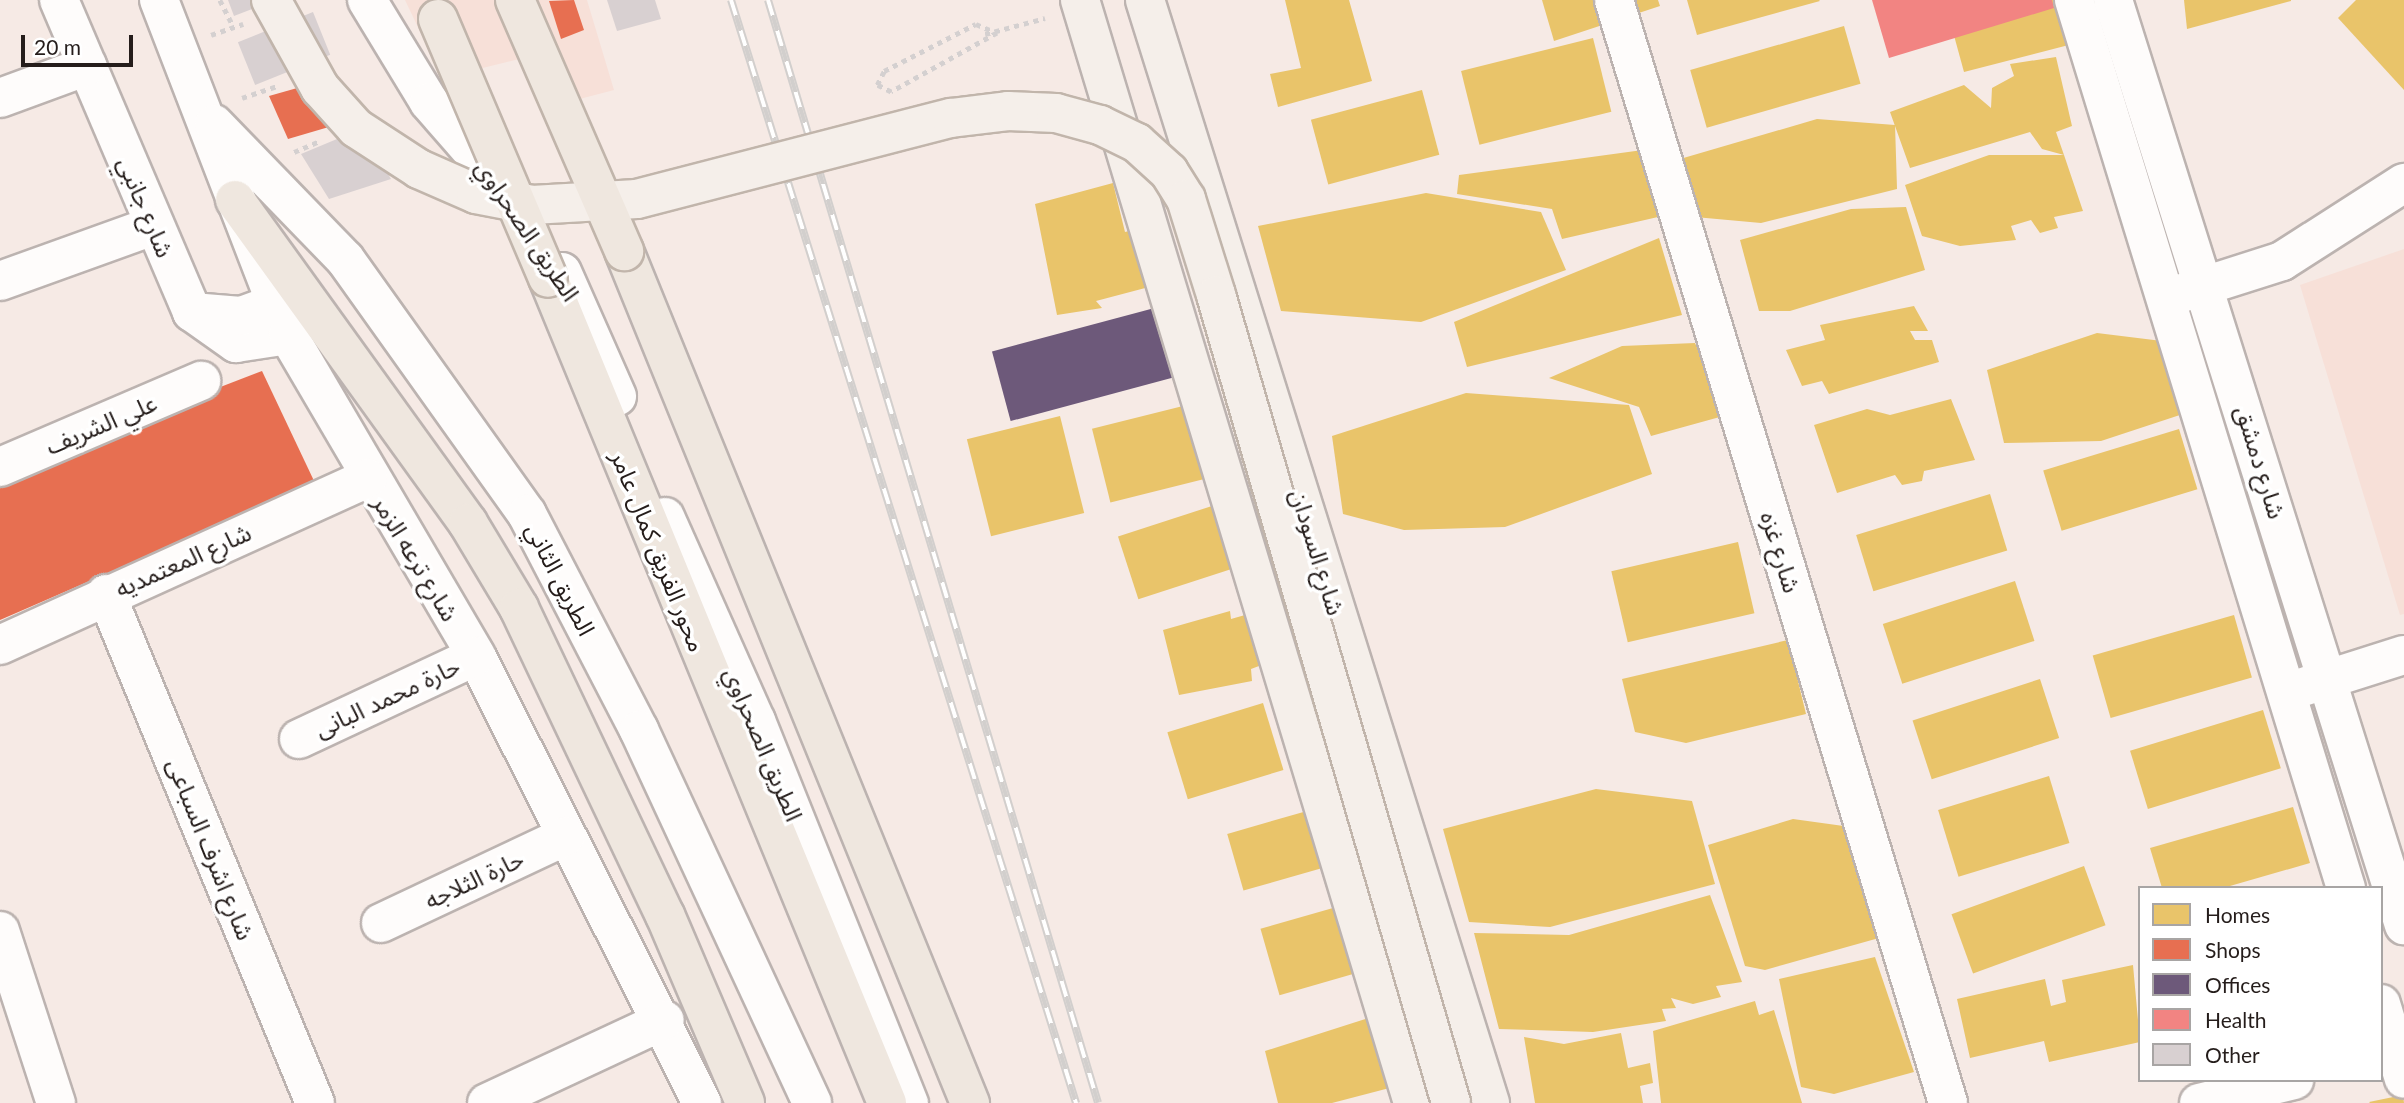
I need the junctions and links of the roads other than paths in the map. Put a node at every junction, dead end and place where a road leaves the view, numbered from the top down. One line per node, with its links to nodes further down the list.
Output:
1 (59, 0): 12 (street, شارع جانبي)
2 (159, 0): 14 (street, شارع ترعه الزمر)
3 (271, 0): 51 (main road, bridge)
4 (367, 0): 48 (street, الطريق الصحراوي)
5 (430, 0): 47 (highway, محور الفريق كمال عامر, bridge)
6 (515, 0): 49 (highway, bridge)
7 (1145, 0): 52 (main road, شارع السودان)
8 (1614, 0): 53 (street, شارع غزه)
9 (2074, 0): 20 (street, شارع دمشق)
10 (2113, 0): 19 (street, شارع دمشق)
11 (1081, 3): 50 (main road)
12 (88, 66): 13 (street); 17 (street, شارع جانبي)
13 (0, 98)
14 (209, 120): 16 (street, شارع ترعه الزمر); 46 (street, الطريق الثاني)
15 (2404, 183): 19 (street)
16 (235, 200): 21 (street, شارع ترعه الزمر); 45 (highway)
17 (153, 226): 18 (street); 21 (street, شارع جانبي)
18 (0, 281)
19 (2207, 285): 20 (street); 29 (street, شارع دمشق)
20 (2165, 299): 30 (street, شارع دمشق)
21 (282, 319): 24 (street, شارع ترعه الزمر)
22 (201, 381): 23 (street, علي الشريف)
23 (0, 467)
24 (368, 478): 25 (street, شارع المعتمديه); 28 (street, شارع ترعه الزمر)
25 (106, 594): 26 (street, شارع المعتمديه); 42 (street, شارع اشرف السباعى)
26 (0, 645)
27 (2404, 655): 29 (street)
28 (476, 656): 31 (street, حارة محمد البانى); 32 (street, شارع ترعه الزمر)
29 (2328, 679): 30 (street); 35 (street, شارع دمشق)
30 (2286, 692): 33 (street, شارع دمشق)
31 (299, 739)
32 (566, 836): 34 (street, حارة الثلاجه); 38 (street, شارع ترعه الزمر)
33 (2345, 886)
34 (382, 923)
35 (2404, 925)
36 (0, 931): 41 (street)
37 (2383, 1013): 39 (street)
38 (665, 1020): 43 (street); 44 (street, شارع ترعه الزمر)
39 (2394, 1065)
40 (2286, 1082): 54 (street)
41 (56, 1103)
42 (315, 1103)
43 (488, 1103)
44 (702, 1103)
45 (745, 1103)
46 (813, 1103)
47 (887, 1103)
48 (909, 1103)
49 (970, 1103)
50 (1413, 1103)
51 (1451, 1103)
52 (1490, 1103)
53 (1948, 1103)
54 (2199, 1103)

